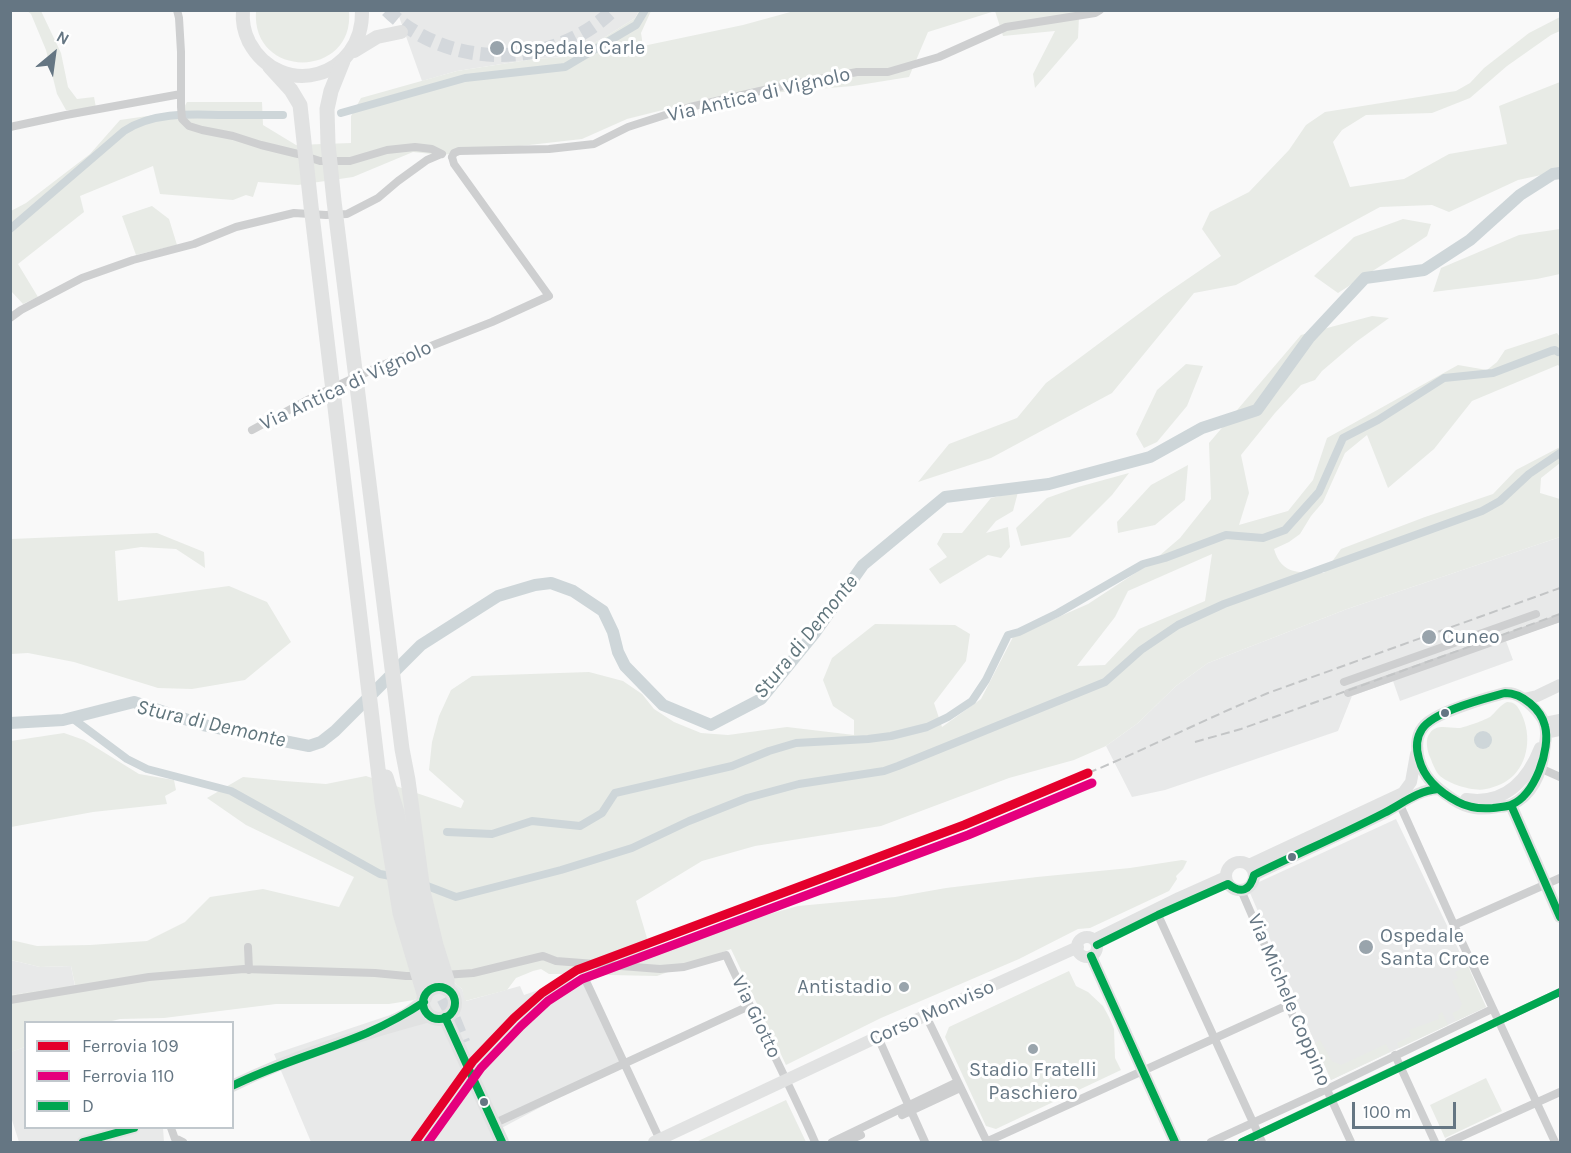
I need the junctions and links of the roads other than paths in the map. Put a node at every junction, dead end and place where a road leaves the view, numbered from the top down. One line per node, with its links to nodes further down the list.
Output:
1 (177, 10): 10 (street)
2 (233, 10): 7 (main road)
3 (243, 10): 7 (main road)
4 (362, 10): 8 (main road)
5 (1100, 10): 13 (street, Via Antica di Vignolo)
6 (401, 32): 8 (main road)
7 (245, 35): 9 (main road)
8 (346, 57): 9 (main road); 27 (highway)
9 (270, 67): 25 (highway)
10 (181, 94): 11 (street); 12 (street, Via Antica di Vignolo)
11 (10, 127)
12 (441, 154): 13 (street, Via Antica di Vignolo); 14 (street)
13 (452, 157): 15 (street, Via Antica di Vignolo)
14 (10, 318)
15 (252, 430)
16 (1536, 614): 18 (street)
17 (1560, 618): 20 (street)
18 (1344, 682)
19 (1560, 685): 21 (main road)
20 (1348, 693)
21 (1524, 699): 23 (main road); 26 (main road)
22 (1560, 720): 23 (main road)
23 (1546, 728): 24 (main road); 28 (main road); 30 (main road)
24 (1560, 730)
25 (376, 743): 33 (highway); 46 (highway)
26 (1417, 747): 30 (main road); 34 (main road)
27 (402, 749): 33 (highway); 46 (highway)
28 (1542, 769): 29 (street); 32 (main road)
29 (1560, 777)
30 (1441, 791): 31 (main road); 32 (main road)
31 (1400, 805): 34 (main road); 41 (street)
32 (1511, 805): 37 (main road)
33 (398, 812): 46 (highway)
34 (1252, 870): 36 (main road); 38 (main road)
35 (1560, 878): 37 (street)
36 (1227, 880): 38 (main road); 39 (main road, Corso Monviso); 43 (main road, Corso Monviso)
37 (1546, 884): 40 (main road); 41 (street)
38 (1241, 890): 50 (street, Via Michele Coppino)
39 (1158, 915): 43 (main road, Corso Monviso); 58 (street)
40 (1560, 917)
41 (1454, 925): 52 (street)
42 (248, 947): 44 (street)
43 (1088, 948): 56 (main road, Corso Monviso); 63 (main road); 64 (main road, Corso Monviso)
44 (249, 966): 48 (street); 51 (street, Via Giotto)
45 (585, 979): 61 (street)
46 (437, 982): 49 (highway); 49 (main road); 54 (main road)
47 (1560, 993): 55 (street)
48 (10, 1000)
49 (424, 1000): 53 (main road); 57 (main road)
50 (1288, 1005): 58 (street); 67 (street, Via Michele Coppino)
51 (749, 1006): 61 (street); 64 (street, Via Giotto)
52 (1492, 1009): 55 (street); 60 (street)
53 (430, 1016): 54 (main road); 57 (main road)
54 (446, 1017): 73 (main road)
55 (1498, 1021): 62 (street); 70 (street)
56 (929, 1022): 59 (main road, Corso Monviso); 66 (street)
57 (371, 1032): 65 (main road)
58 (1214, 1039): 63 (street); 72 (street)
59 (881, 1044): 64 (main road, Corso Monviso); 71 (street)
60 (1395, 1055): 62 (street); 67 (street)
61 (624, 1063): 73 (street); 77 (street)
62 (1401, 1066): 69 (street); 91 (street)
63 (1142, 1070): 78 (street); 87 (main road)
64 (788, 1083): 77 (main road); 82 (main road); 83 (street, Via Giotto)
65 (234, 1085)
66 (958, 1085): 71 (street); 78 (street)
67 (1327, 1089): 69 (street, Via Michele Coppino); 72 (street)
68 (1560, 1092): 70 (street)
69 (1332, 1099): 76 (street); 90 (street, Via Michele Coppino)
70 (1536, 1102): 92 (street); 93 (street)
71 (909, 1108): 84 (street); 85 (street); 86 (street)
72 (1253, 1122): 76 (street); 88 (street)
73 (494, 1124): 81 (main road)
74 (131, 1129): 79 (main road)
75 (171, 1129): 80 (street)
76 (1260, 1139): 89 (street)
77 (657, 1141)
78 (986, 1142)
79 (83, 1143)
80 (183, 1143)
81 (502, 1143)
82 (673, 1143)
83 (815, 1143)
84 (832, 1143)
85 (845, 1143)
86 (925, 1143)
87 (1175, 1143)
88 (1211, 1143)
89 (1242, 1143)
90 (1351, 1143)
91 (1435, 1143)
92 (1449, 1143)
93 (1555, 1143)

